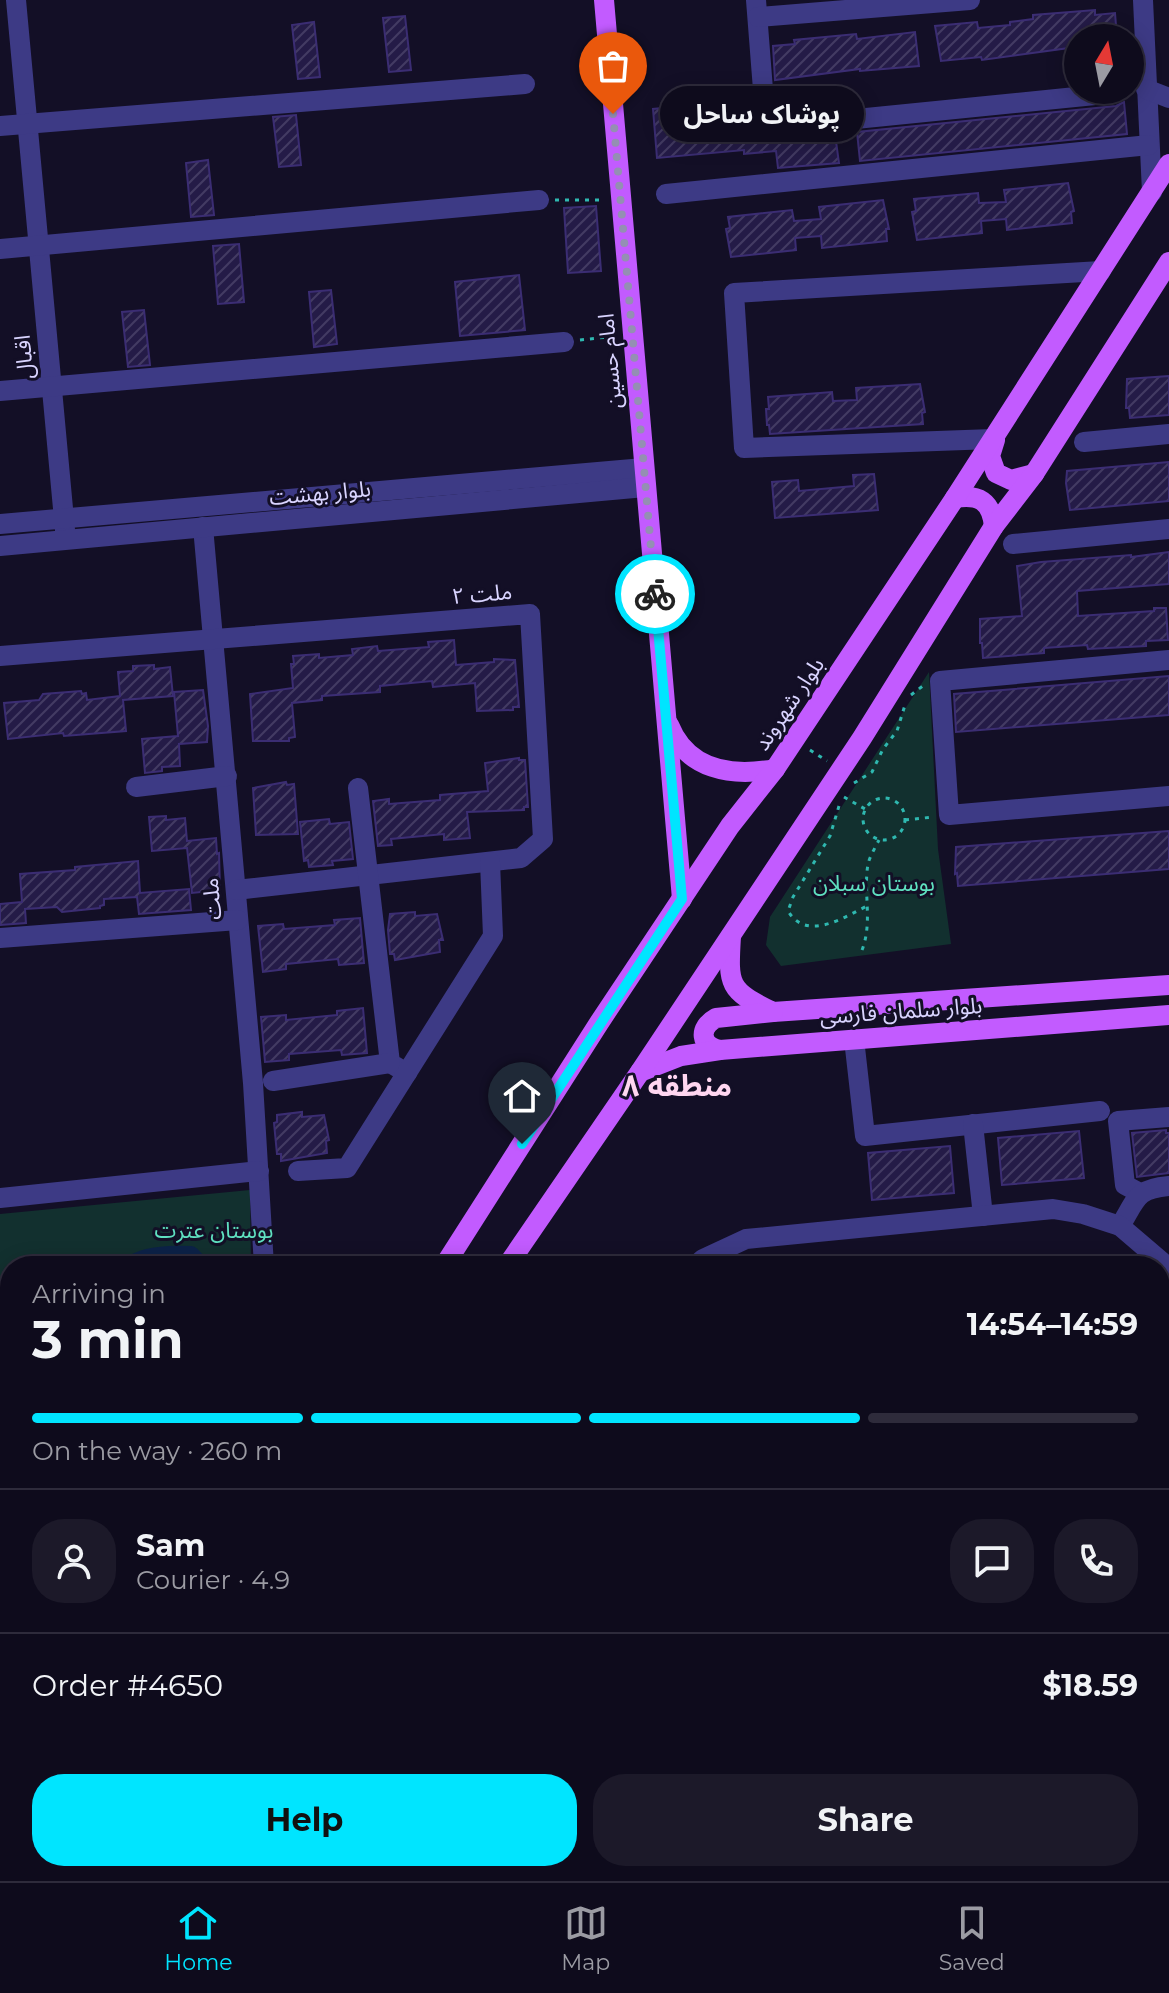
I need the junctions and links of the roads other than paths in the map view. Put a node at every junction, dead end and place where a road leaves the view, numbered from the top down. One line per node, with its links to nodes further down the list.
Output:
1 (16, 0): 10 (street, اقبال)
2 (604, 0): 28 (main road, امام حسین)
3 (970, 0): 5 (street)
4 (1143, 0): 7 (street)
5 (757, 9): 8 (street)
6 (525, 84): 10 (street)
7 (1146, 89): 9 (street); 12 (street)
8 (1064, 98)
9 (1169, 98)
10 (27, 124): 11 (street); 17 (street, اقبال)
11 (0, 126)
12 (1149, 145): 14 (street); 15 (street)
13 (1169, 164): 14 (main road, بلوار شهروند)
14 (1152, 192): 20 (main road, بلوار شهروند)
15 (666, 194)
16 (539, 200): 17 (street)
17 (38, 246): 18 (street); 22 (street, اقبال)
18 (0, 249)
19 (1169, 262): 27 (main road)
20 (1101, 271): 25 (main road, بلوار شهروند); 25 (street)
21 (564, 342): 22 (street)
22 (51, 386): 23 (street); 30 (street, اقبال)
23 (0, 391)
24 (1169, 434): 26 (street)
25 (996, 435): 27 (main road); 29 (main road, بلوار شهروند)
26 (1084, 442)
27 (1034, 474): 32 (main road)
28 (644, 478): 30 (street, بلوار بهشت); 33 (street, بلوار بهشت); 41 (main road, امام حسین)
29 (955, 498): 32 (main road); 42 (main road, بلوار شهروند)
30 (63, 518): 31 (street, بلوار بهشت); 35 (street, اقبال)
31 (0, 524)
32 (994, 526): 52 (main road)
33 (203, 527): 35 (street, بلوار بهشت); 38 (street, ملت)
34 (1169, 529): 36 (street)
35 (66, 540): 37 (street, بلوار بهشت)
36 (1013, 544)
37 (0, 546)
38 (214, 641): 39 (street); 43 (street, ملت); 47 (street, ملت ۲)
39 (0, 656)
40 (1169, 660): 46 (street)
41 (666, 718): 42 (main road); 50 (main road, امام حسین)
42 (775, 769): 50 (main road, بلوار شهروند)
43 (227, 776): 44 (street); 49 (street, ملت)
44 (136, 787)
45 (358, 788): 48 (street)
46 (1169, 796)
47 (490, 862): 48 (street); 59 (street)
48 (367, 875): 49 (street); 59 (street)
49 (236, 890): 51 (street, ملت)
50 (682, 899): 73 (main road, بلوار شهروند)
51 (238, 920): 53 (street); 65 (street, ملت)
52 (731, 935): 55 (main road); 60 (main road)
53 (0, 938)
54 (1169, 985): 55 (main road, بلوار سلمان فارسی)
55 (773, 1012): 58 (main road, بلوار سلمان فارسی)
56 (1169, 1015): 57 (main road, بلوار سلمان فارسی)
57 (854, 1039): 58 (main road, بلوار سلمان فارسی); 64 (street)
58 (720, 1050): 60 (main road, بلوار سلمان فارسی)
59 (399, 1068): 61 (street); 66 (street)
60 (640, 1072): 74 (main road)
61 (273, 1081)
62 (1100, 1111): 64 (street)
63 (1169, 1117): 68 (street)
64 (973, 1124): 70 (street)
65 (259, 1171): 69 (street); 72 (street, ملت)
66 (298, 1171)
67 (1169, 1186): 68 (street)
68 (1140, 1193): 71 (street)
69 (0, 1198)
70 (983, 1216): 71 (street); 75 (street)
71 (1120, 1226): 76 (street)
72 (263, 1256)
73 (450, 1256)
74 (514, 1256)
75 (714, 1256)
76 (1155, 1256)

